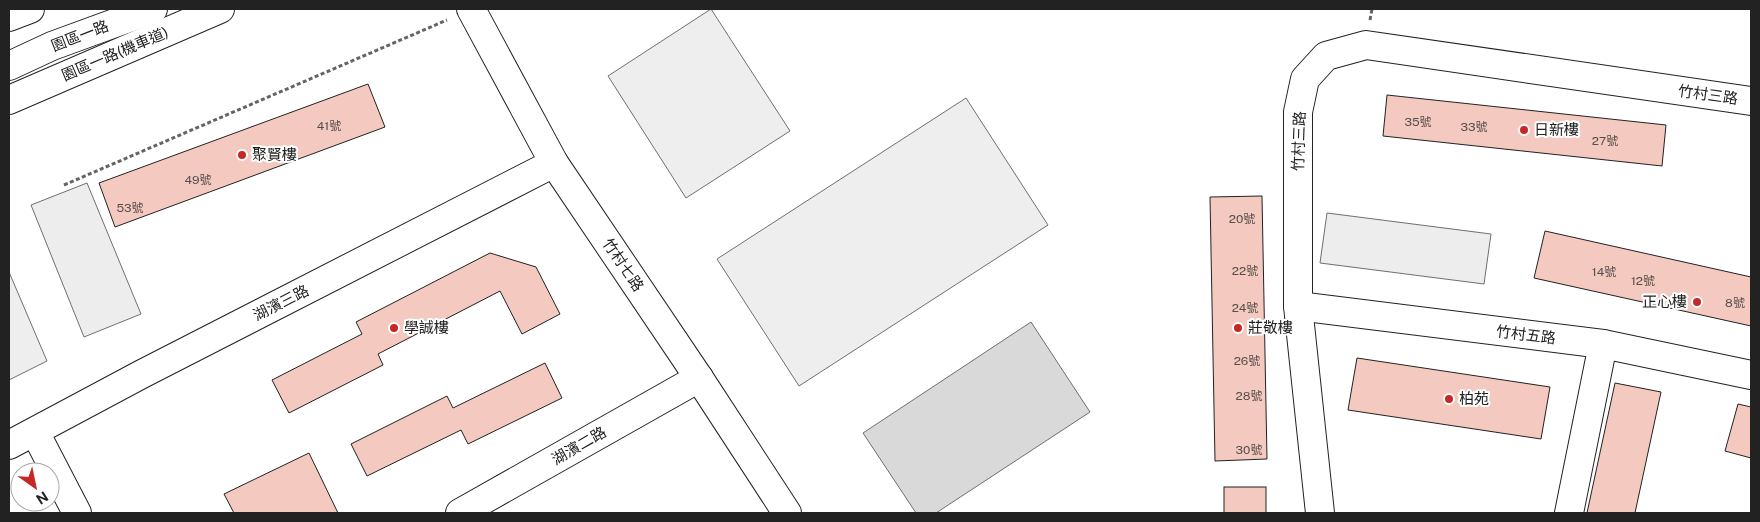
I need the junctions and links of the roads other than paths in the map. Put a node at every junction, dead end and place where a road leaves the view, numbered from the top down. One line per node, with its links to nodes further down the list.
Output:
1 (30, 9): 5 (street)
2 (153, 9): 6 (street, 園區一路)
3 (220, 9): 7 (street, 園區一路(機車道))
4 (471, 9): 9 (street, 竹村七路)
5 (9, 17)
6 (9, 66)
7 (9, 100)
8 (1751, 101): 10 (street, 竹村三路)
9 (554, 163): 13 (street, 竹村七路); 14 (street, 湖濱三路)
10 (1298, 306): 11 (street, 竹村五路); 19 (street, 竹村三路)
11 (1603, 344): 12 (street, 竹村五路); 20 (street)
12 (1751, 375)
13 (699, 378): 17 (street, 湖濱二路); 18 (street, 竹村七路)
14 (35, 432): 15 (street, 湖濱三路); 16 (street)
15 (9, 445)
16 (77, 513)
17 (460, 513)
18 (787, 513)
19 (1320, 513)
20 (1569, 513)

